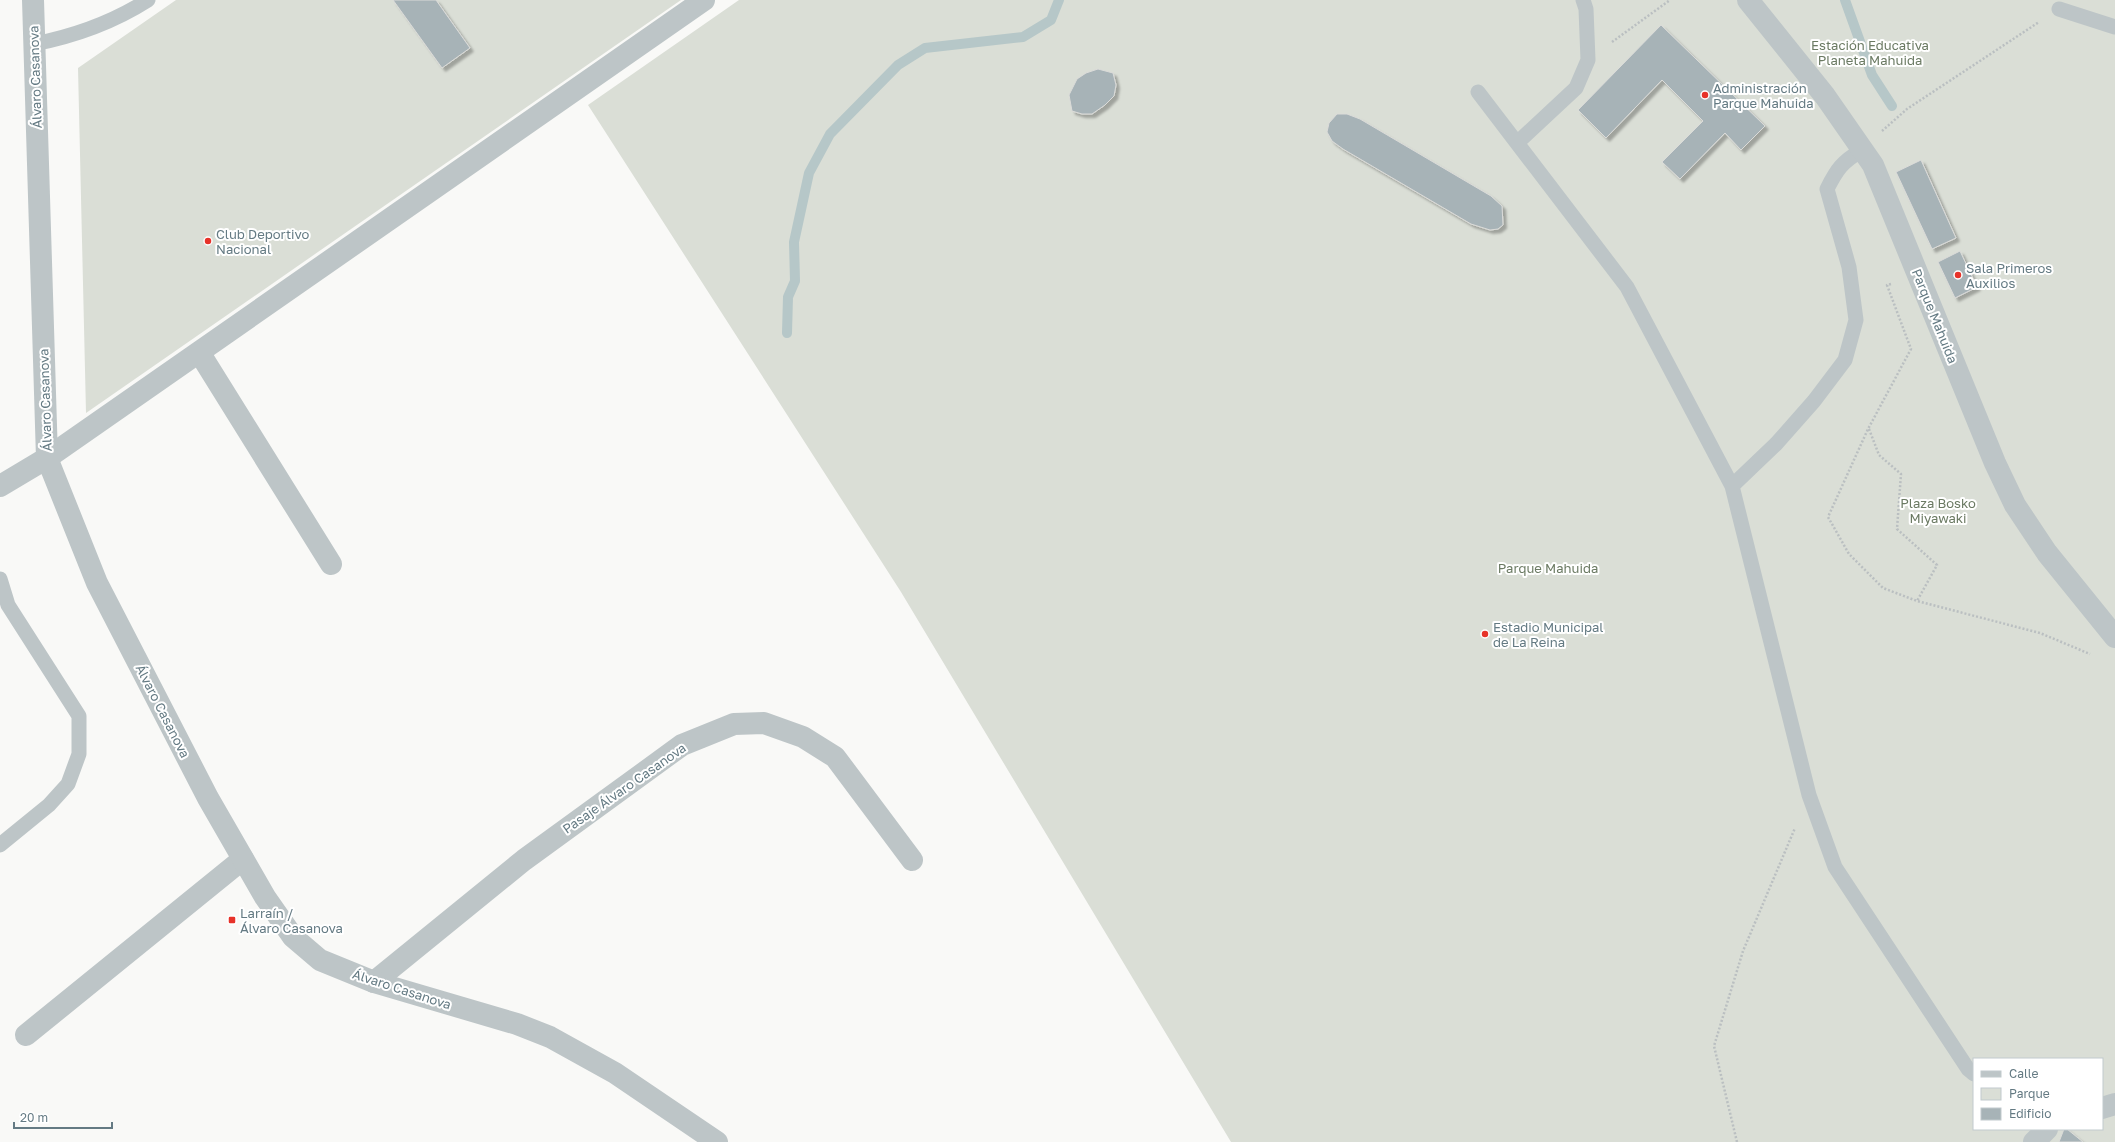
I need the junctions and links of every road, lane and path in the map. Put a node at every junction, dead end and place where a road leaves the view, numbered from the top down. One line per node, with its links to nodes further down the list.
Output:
1 (33, 0): 9 (street, Álvaro Casanova)
2 (148, 0): 9 (lane)
3 (704, 0): 15 (street)
4 (1582, 0): 10 (lane)
5 (1670, 0): 10 (path)
6 (1748, 0): 13 (street, Parque Mahuida)
7 (2059, 9): 8 (lane); 13 (path)
8 (2115, 27)
9 (34, 44): 17 (street, Álvaro Casanova)
10 (1588, 60): 12 (lane)
11 (1478, 92): 12 (lane)
12 (1517, 143): 19 (lane)
13 (1862, 150): 14 (street, Parque Mahuida); 19 (lane)
14 (1917, 272): 16 (path); 23 (street, Parque Mahuida)
15 (199, 352): 17 (street); 20 (street)
16 (1868, 429): 22 (path); 22 (path)
17 (47, 458): 18 (street); 27 (street, Álvaro Casanova)
18 (0, 486)
19 (1732, 486): 25 (lane)
20 (331, 564)
21 (0, 579): 26 (lane)
22 (1917, 601): 24 (path)
23 (2115, 637)
24 (2095, 655)
25 (1809, 795): 31 (lane); 35 (path)
26 (0, 845)
27 (243, 859): 29 (street, Álvaro Casanova); 30 (street)
28 (912, 860): 29 (street, Pasaje Álvaro Casanova)
29 (374, 982): 34 (street, Álvaro Casanova)
30 (26, 1035)
31 (1973, 1073)
32 (2115, 1104): 33 (street)
33 (2103, 1108)
34 (717, 1142)
35 (1737, 1142)

